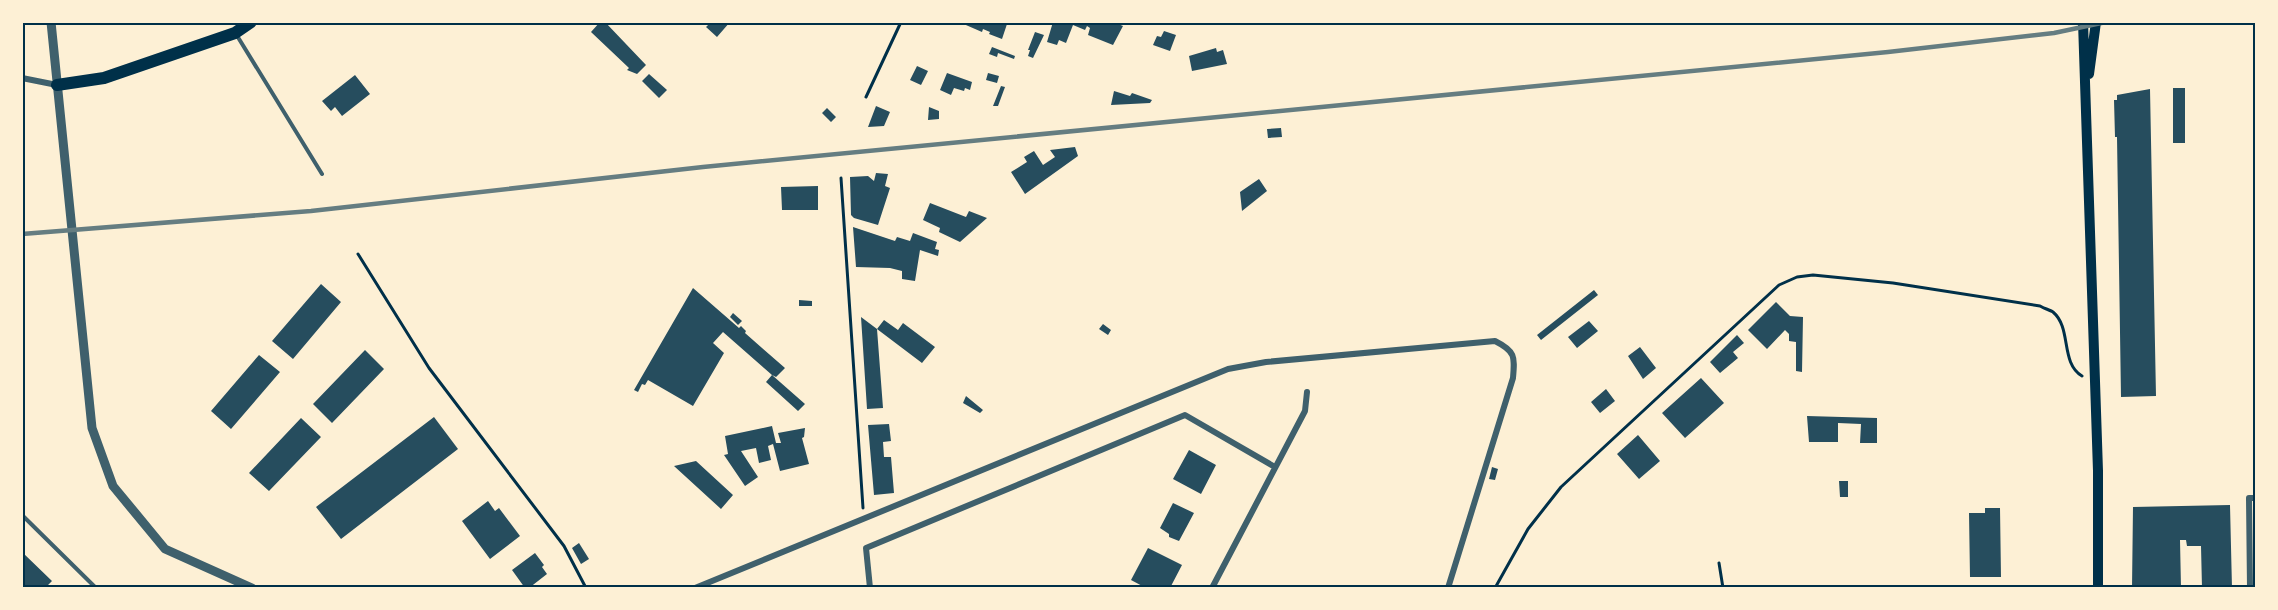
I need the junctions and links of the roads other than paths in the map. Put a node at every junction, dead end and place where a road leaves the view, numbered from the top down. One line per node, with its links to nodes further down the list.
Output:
1 (51, 22): 7 (street)
2 (251, 22): 5 (highway)
3 (2083, 22): 8 (main road)
4 (2096, 22): 8 (main road)
5 (235, 33): 7 (highway); 9 (lane)
6 (22, 78): 7 (street)
7 (57, 85): 15 (street)
8 (2085, 107): 20 (main road)
9 (322, 174)
10 (1307, 392): 11 (street)
11 (1275, 467): 17 (street); 18 (street)
12 (2256, 498): 21 (street)
13 (22, 515): 14 (lane)
14 (96, 588)
15 (252, 588)
16 (695, 588): 19 (street)
17 (870, 588)
18 (1212, 588)
19 (1448, 588)
20 (2098, 588)
21 (2250, 588)

